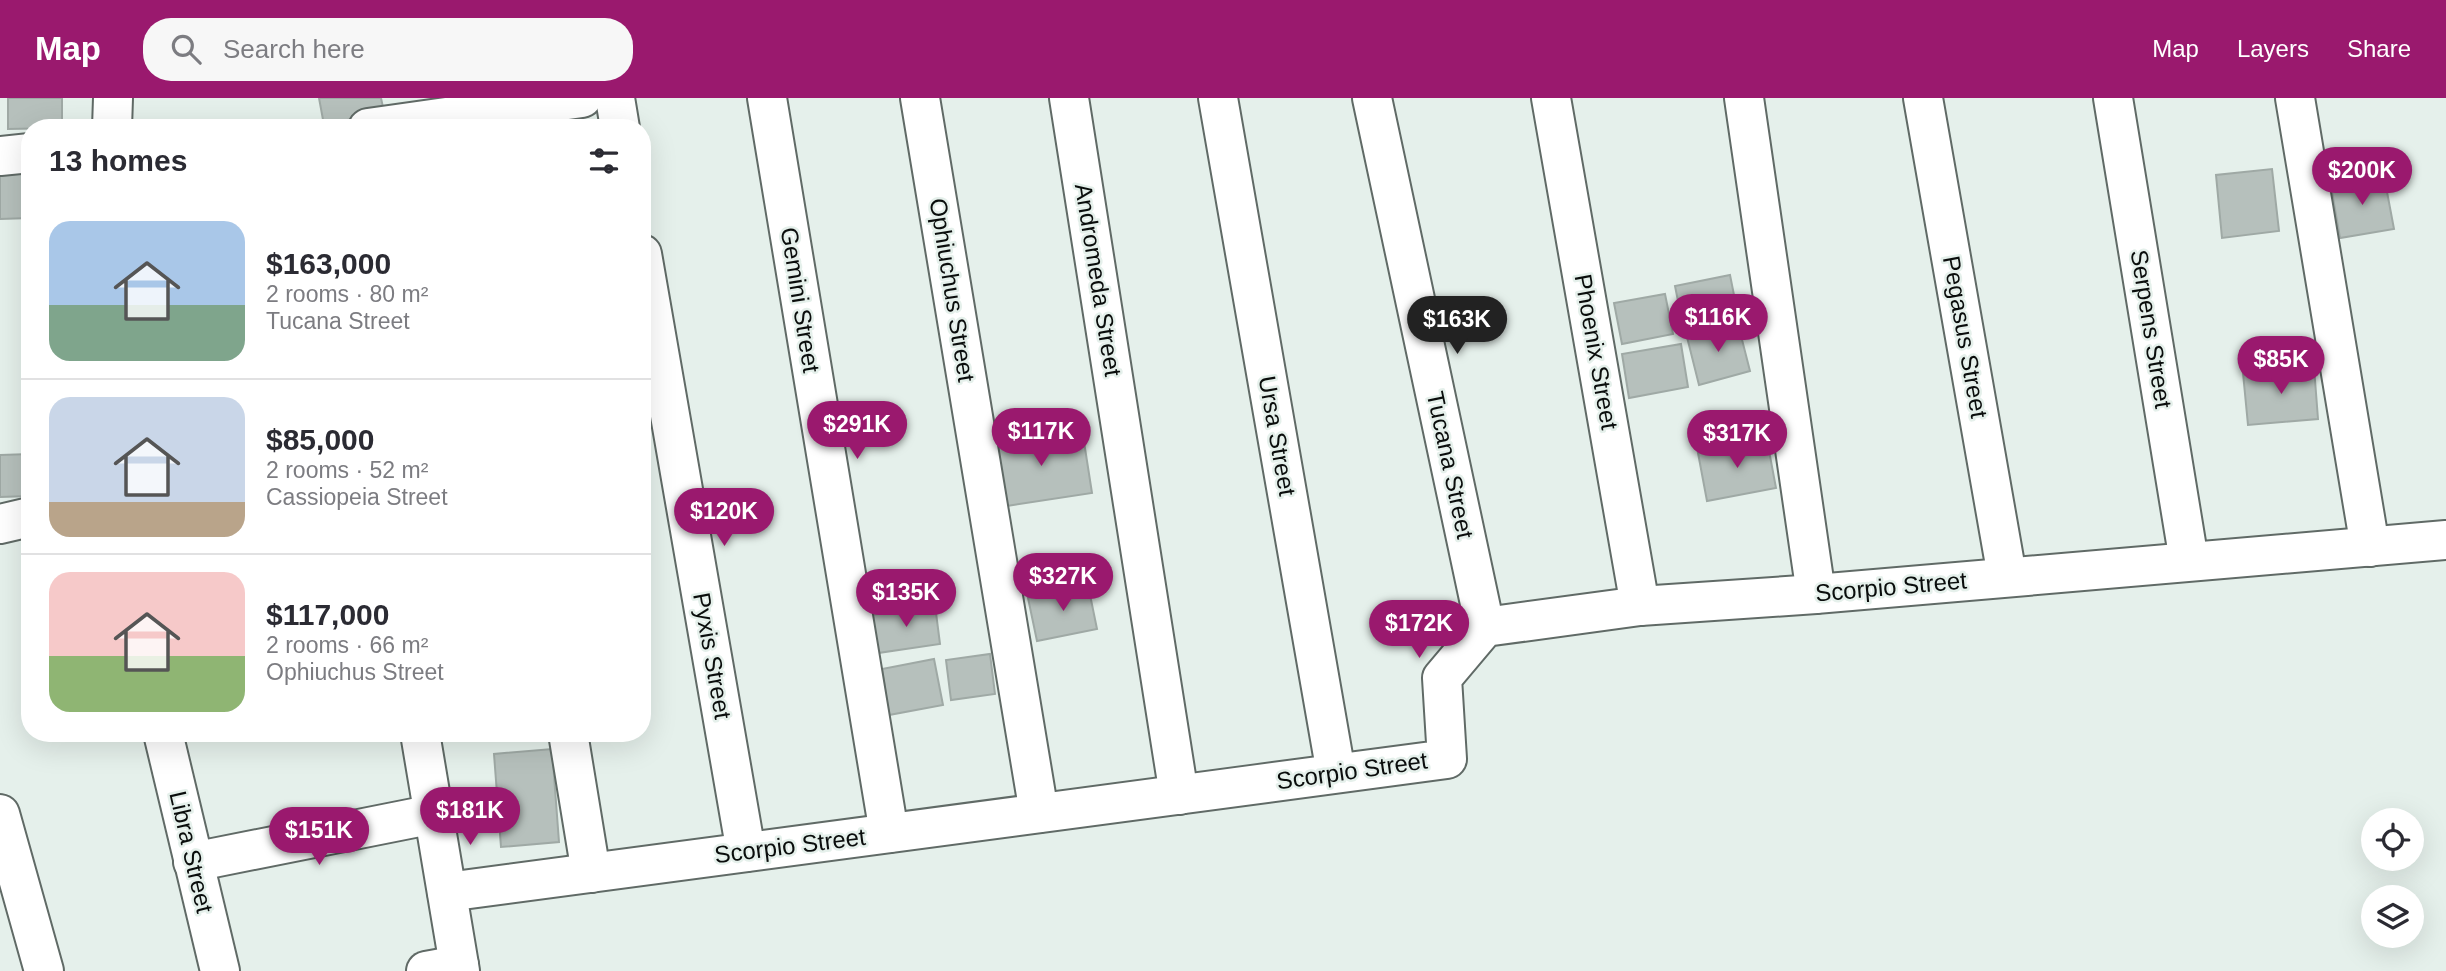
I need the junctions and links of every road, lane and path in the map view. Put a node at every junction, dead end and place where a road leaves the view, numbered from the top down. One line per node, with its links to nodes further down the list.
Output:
1 (113, 98): 14 (street)
2 (582, 98): 15 (street)
3 (615, 98): 16 (street)
4 (767, 98): 37 (street, Gemini Street)
5 (920, 98): 34 (street, Ophiuchus Street)
6 (1069, 98): 33 (street, Andromeda Street)
7 (1218, 98): 32 (street, Ursa Street)
8 (1372, 98): 28 (street, Tucana Street)
9 (1551, 98): 27 (street, Phoenix Street)
10 (1744, 98): 26 (street)
11 (1923, 98): 25 (street, Pegasus Street)
12 (2113, 98): 24 (street, Serpens Street)
13 (2295, 98): 23 (street)
14 (113, 119)
15 (476, 119)
16 (618, 119)
17 (21, 154): 18 (street)
18 (0, 156)
19 (651, 306): 38 (street, Pyxis Street)
20 (21, 519): 21 (street)
21 (0, 524)
22 (2446, 540): 23 (street, Scorpio Street)
23 (2370, 547): 24 (street, Scorpio Street)
24 (2189, 561): 25 (street, Scorpio Street)
25 (2007, 576): 26 (street, Scorpio Street)
26 (1816, 594): 27 (street, Scorpio Street)
27 (1640, 606): 28 (street, Scorpio Street)
28 (1485, 627): 32 (street, Scorpio Street)
29 (165, 742): 39 (street, Libra Street)
30 (422, 742): 36 (street)
31 (569, 742): 40 (street)
32 (1336, 773): 33 (street, Scorpio Street)
33 (1180, 794): 34 (street, Scorpio Street)
34 (1039, 813): 37 (street, Scorpio Street)
35 (0, 814): 43 (street)
36 (434, 814): 39 (street); 41 (street)
37 (889, 833): 38 (street, Scorpio Street)
38 (746, 852): 40 (street, Scorpio Street)
39 (192, 862): 44 (street, Libra Street)
40 (591, 873): 41 (street, Scorpio Street)
41 (447, 892): 42 (street)
42 (448, 969)
43 (44, 971)
44 (220, 971)

